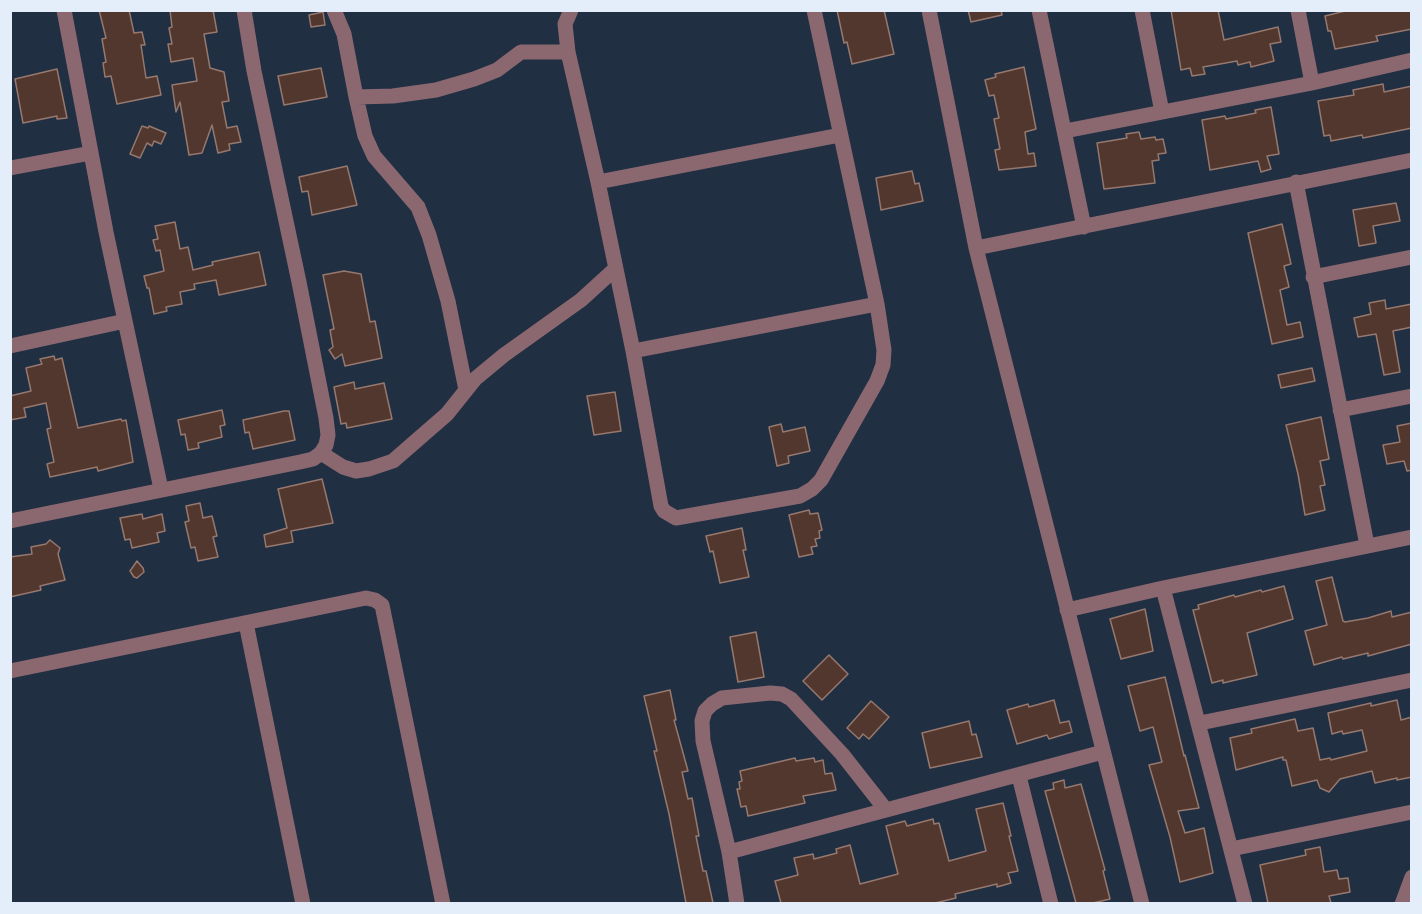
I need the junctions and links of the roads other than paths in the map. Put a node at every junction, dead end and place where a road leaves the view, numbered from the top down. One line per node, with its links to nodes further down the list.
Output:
1 (64, 10): 17 (street)
2 (244, 10): 34 (street)
3 (334, 10): 13 (street)
4 (571, 10): 10 (street)
5 (814, 10): 16 (street)
6 (929, 10): 23 (street)
7 (1039, 10): 15 (street)
8 (1142, 10): 14 (street)
9 (1298, 10): 12 (street)
10 (568, 52): 13 (street); 20 (street)
11 (1412, 60): 12 (street)
12 (1312, 83): 14 (street)
13 (356, 97): 31 (street)
14 (1162, 112): 15 (street)
15 (1065, 131): 22 (street)
16 (840, 135): 20 (street); 27 (street)
17 (91, 153): 19 (street); 28 (street)
18 (1412, 160): 21 (street)
19 (10, 168)
20 (598, 182): 25 (street)
21 (1296, 182): 22 (street); 26 (street)
22 (1084, 227): 23 (street)
23 (976, 248): 40 (street)
24 (1412, 257): 26 (street)
25 (615, 269): 30 (street); 31 (street)
26 (1313, 276): 33 (street)
27 (876, 304): 30 (street); 30 (street)
28 (125, 321): 29 (street); 35 (street)
29 (10, 346)
30 (633, 351)
31 (466, 390): 34 (street)
32 (1412, 396): 33 (street)
33 (1340, 410): 38 (street)
34 (321, 453): 35 (street)
35 (161, 489): 36 (street)
36 (10, 521)
37 (1412, 537): 38 (street)
38 (1367, 545): 39 (street)
39 (1163, 588): 40 (street); 44 (street)
40 (1067, 610): 45 (street)
41 (246, 623): 42 (street); 52 (street); 53 (street)
42 (10, 671)
43 (1412, 680): 44 (street)
44 (1200, 723): 49 (street)
45 (1104, 752): 46 (street); 56 (street)
46 (1019, 776): 47 (street); 55 (street)
47 (886, 810): 50 (street); 50 (street)
48 (1412, 812): 49 (street)
49 (1231, 849): 57 (street)
50 (729, 852): 54 (street)
51 (1412, 877): 58 (street)
52 (303, 903)
53 (443, 903)
54 (737, 903)
55 (1052, 903)
56 (1142, 903)
57 (1245, 903)
58 (1402, 903)

